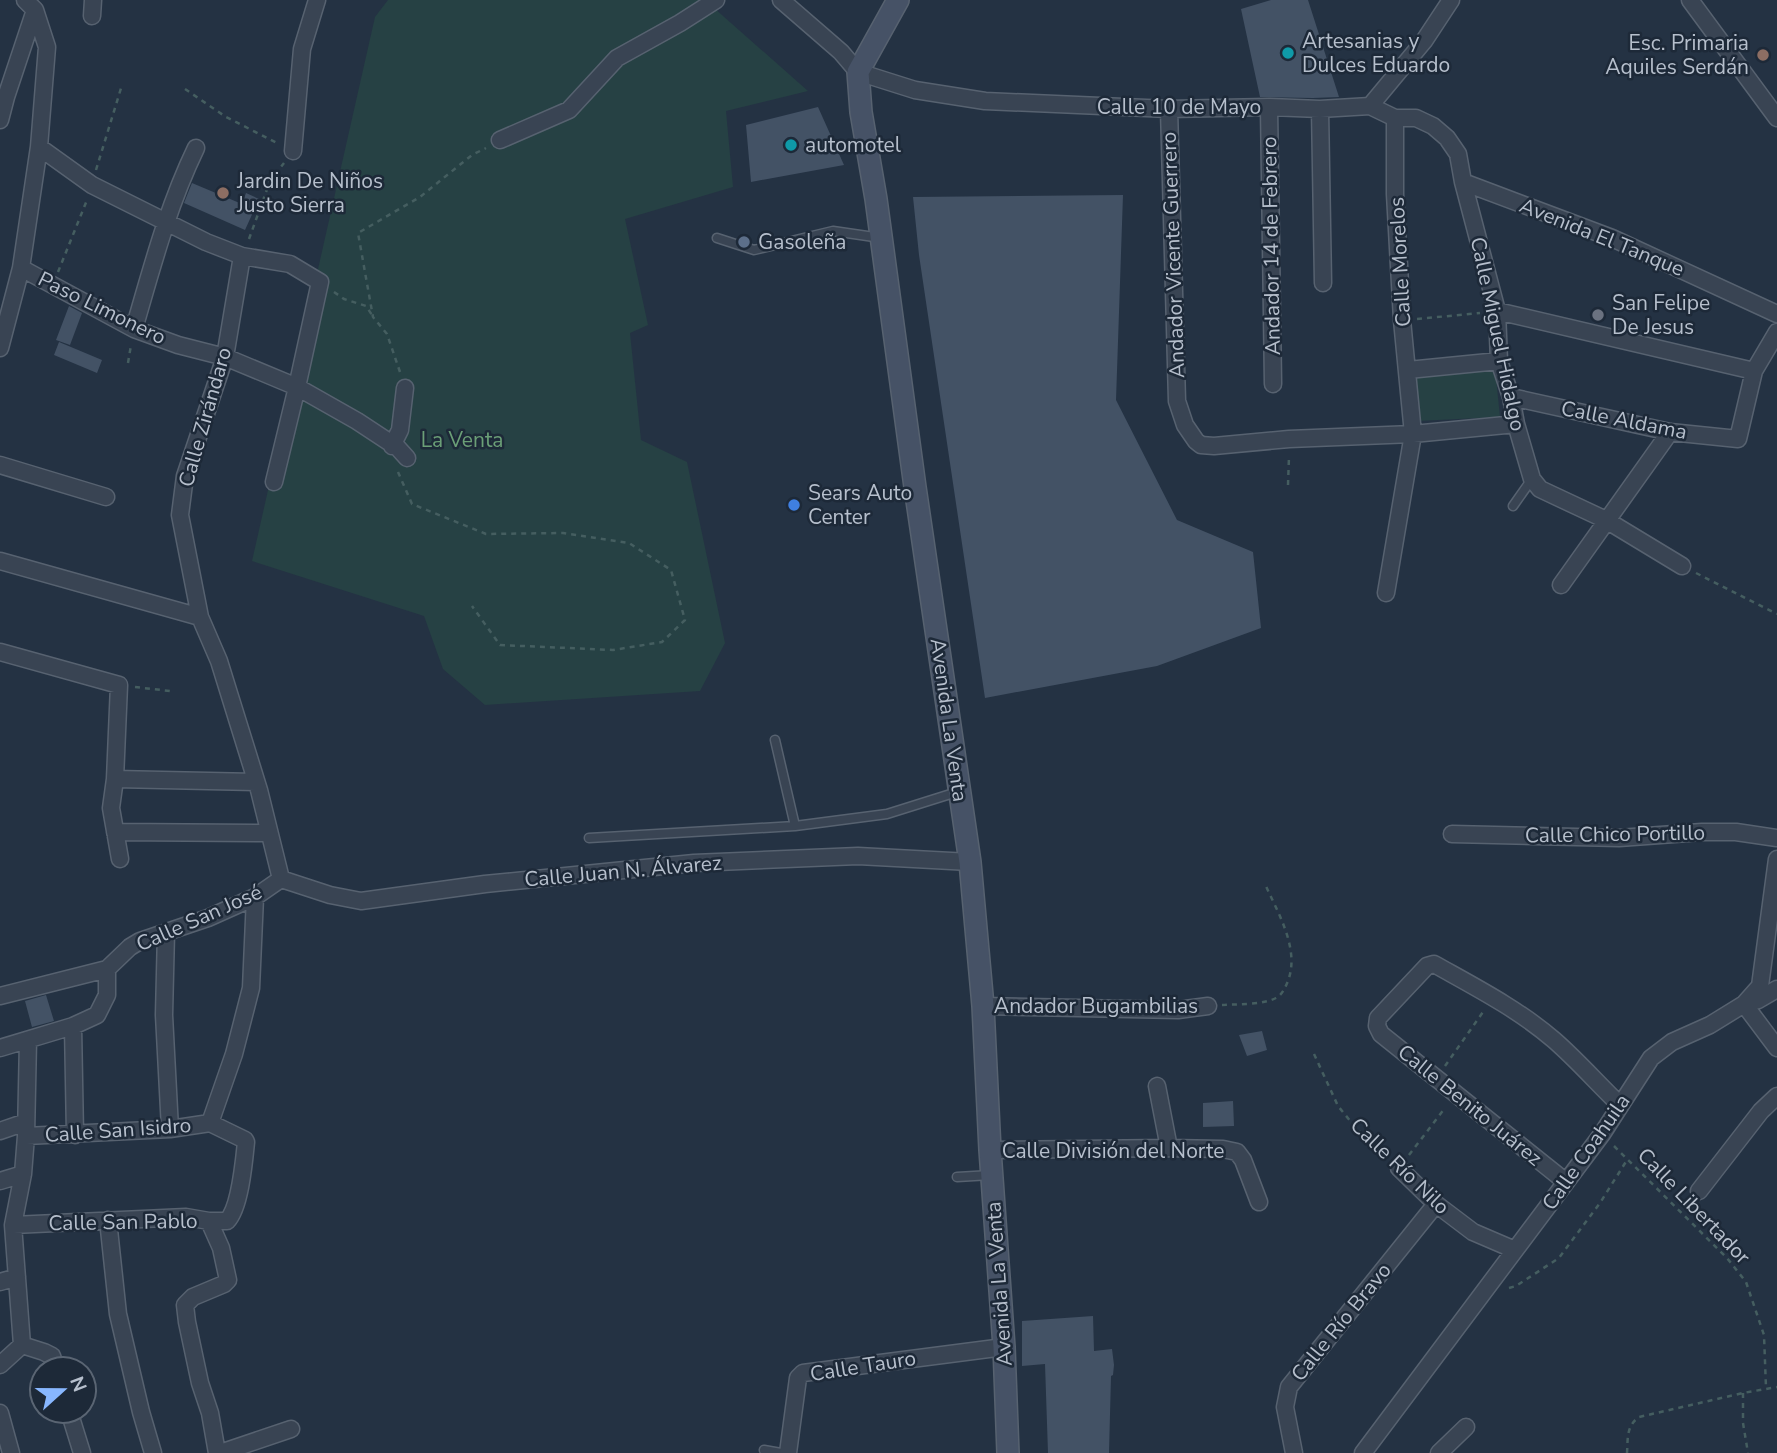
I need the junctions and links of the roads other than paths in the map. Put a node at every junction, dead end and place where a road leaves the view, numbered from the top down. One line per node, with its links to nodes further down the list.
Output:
1 (317, 0): 19 (street)
2 (716, 0): 16 (street)
3 (781, 0): 8 (street)
4 (898, 0): 8 (main road)
5 (1451, 0): 9 (street)
6 (1690, 0): 14 (street)
7 (30, 5): 15 (street); 17 (street)
8 (858, 72): 11 (street, Calle 10 de Mayo); 23 (main road, Avenida La Venta)
9 (1370, 106): 12 (street, Calle 10 de Mayo); 13 (street)
10 (1269, 107): 11 (street, Calle 10 de Mayo); 12 (street, Calle 10 de Mayo); 37 (street, Andador 14 de Febrero)
11 (1169, 109): 43 (street, Andador Vicente Guerrero)
12 (1320, 109): 26 (street)
13 (1395, 118): 20 (street, Calle Miguel Hidalgo); 35 (street, Calle Morelos)
14 (1777, 118)
15 (0, 120)
16 (500, 140)
17 (40, 147): 21 (street); 25 (street)
18 (197, 148): 21 (street)
19 (293, 151)
20 (1463, 182): 27 (street, Calle Miguel Hidalgo); 28 (street, Avenida El Tanque)
21 (165, 222): 24 (street); 30 (street)
22 (717, 238): 23 (lane)
23 (881, 238): 61 (main road, Avenida La Venta)
24 (242, 256): 33 (street, Calle Zirándaro); 38 (street)
25 (21, 268): 29 (street); 30 (street, Paso Limonero)
26 (1323, 282)
27 (1497, 311): 34 (street, Calle Miguel Hidalgo); 36 (street)
28 (1777, 314)
29 (3, 328): 32 (street)
30 (134, 329): 33 (street, Paso Limonero)
31 (1777, 332): 36 (street)
32 (0, 348)
33 (225, 357): 38 (street, Paso Limonero); 56 (street, Calle Zirándaro)
34 (1499, 361): 35 (street); 40 (street, Calle Miguel Hidalgo)
35 (1408, 370): 43 (street, Calle Morelos)
36 (1754, 371): 42 (street, Calle Aldama)
37 (1273, 384)
38 (298, 387): 44 (street, Paso Limonero); 48 (street)
39 (405, 388): 44 (street)
40 (1511, 397): 41 (street, Calle Miguel Hidalgo); 42 (street, Calle Aldama)
41 (1516, 424): 43 (street); 47 (street, Calle Miguel Hidalgo)
42 (1670, 432): 51 (street)
43 (1413, 433): 55 (street, Calle Morelos)
44 (392, 446): 45 (street, Paso Limonero)
45 (402, 464)
46 (0, 465): 49 (street)
47 (1532, 479): 50 (lane); 51 (street)
48 (274, 482)
49 (106, 497)
50 (1513, 506)
51 (1606, 520): 53 (street); 54 (street)
52 (0, 561): 56 (street)
53 (1682, 566)
54 (1561, 585)
55 (1386, 593)
56 (200, 617): 60 (street, Calle Zirándaro)
57 (0, 652): 59 (street)
58 (775, 740): 62 (lane)
59 (115, 779): 60 (street); 63 (street)
60 (256, 782): 64 (street, Calle Zirándaro)
61 (960, 791): 62 (lane); 70 (main road, Avenida La Venta)
62 (795, 827): 66 (lane)
63 (115, 832): 64 (street); 68 (street)
64 (269, 833): 71 (street, Calle Zirándaro)
65 (1452, 834): 67 (street, Calle Chico Portillo)
66 (589, 838)
67 (1777, 838)
68 (120, 859)
69 (1777, 859): 77 (street, Calle Coahuila)
70 (970, 862): 71 (street, Calle Juan N. Álvarez); 78 (main road, Avenida La Venta)
71 (281, 878): 72 (street, Calle San José)
72 (255, 897): 73 (street, Calle San José); 87 (street)
73 (166, 932): 74 (street, Calle San José); 89 (street)
74 (107, 969): 76 (street, Calle San José); 80 (street)
75 (1777, 989): 77 (street)
76 (0, 996)
77 (1744, 1004): 83 (street); 86 (street, Calle Coahuila)
78 (983, 1006): 79 (street, Andador Bugambilias); 93 (main road, Avenida La Venta)
79 (1208, 1006)
80 (74, 1027): 81 (street); 91 (street)
81 (28, 1040): 82 (street); 88 (street)
82 (0, 1048)
83 (1777, 1048)
84 (1157, 1086): 92 (street)
85 (1777, 1096): 100 (street)
86 (1620, 1105): 99 (street, Calle Coahuila); 99 (street, Calle Benito Juárez)
87 (211, 1123): 89 (street, Calle San Isidro); 103 (street, Calle San Isidro)
88 (26, 1129): 90 (street, Calle San Isidro); 91 (street, Calle San Isidro); 95 (street)
89 (170, 1129): 91 (street, Calle San Isidro)
90 (0, 1131)
91 (75, 1135)
92 (1169, 1148): 93 (street, Calle División del Norte); 101 (street, Calle División del Norte)
93 (990, 1150): 96 (main road, Avenida La Venta)
94 (1399, 1168): 102 (street, Calle Río Nilo)
95 (23, 1174): 98 (street); 106 (street)
96 (991, 1175): 97 (lane); 111 (main road, Avenida La Venta)
97 (957, 1177)
98 (0, 1181)
99 (1566, 1182): 107 (street, Calle Coahuila)
100 (1699, 1191)
101 (1259, 1202)
102 (1436, 1204): 107 (street, Calle Río Nilo); 126 (street, Calle Río Bravo)
103 (232, 1216): 105 (street, Calle San Pablo)
104 (108, 1220): 105 (street, Calle San Pablo); 106 (street, Calle San Pablo); 121 (street)
105 (209, 1221): 122 (street)
106 (13, 1224): 108 (street)
107 (1515, 1250): 127 (street, Calle Coahuila)
108 (17, 1277): 109 (street); 110 (street)
109 (0, 1282)
110 (22, 1345): 112 (street); 113 (street)
111 (1003, 1347): 124 (street, Calle Tauro); 125 (main road, Avenida La Venta)
112 (50, 1355)
113 (0, 1365)
114 (0, 1413): 119 (street)
115 (73, 1425): 120 (street)
116 (1466, 1427): 128 (street)
117 (291, 1429): 122 (street)
118 (764, 1450): 123 (lane)
119 (11, 1453)
120 (82, 1453)
121 (153, 1453)
122 (218, 1453)
123 (781, 1453)
124 (788, 1453)
125 (1008, 1453)
126 (1294, 1453)
127 (1363, 1453)
128 (1438, 1453)

